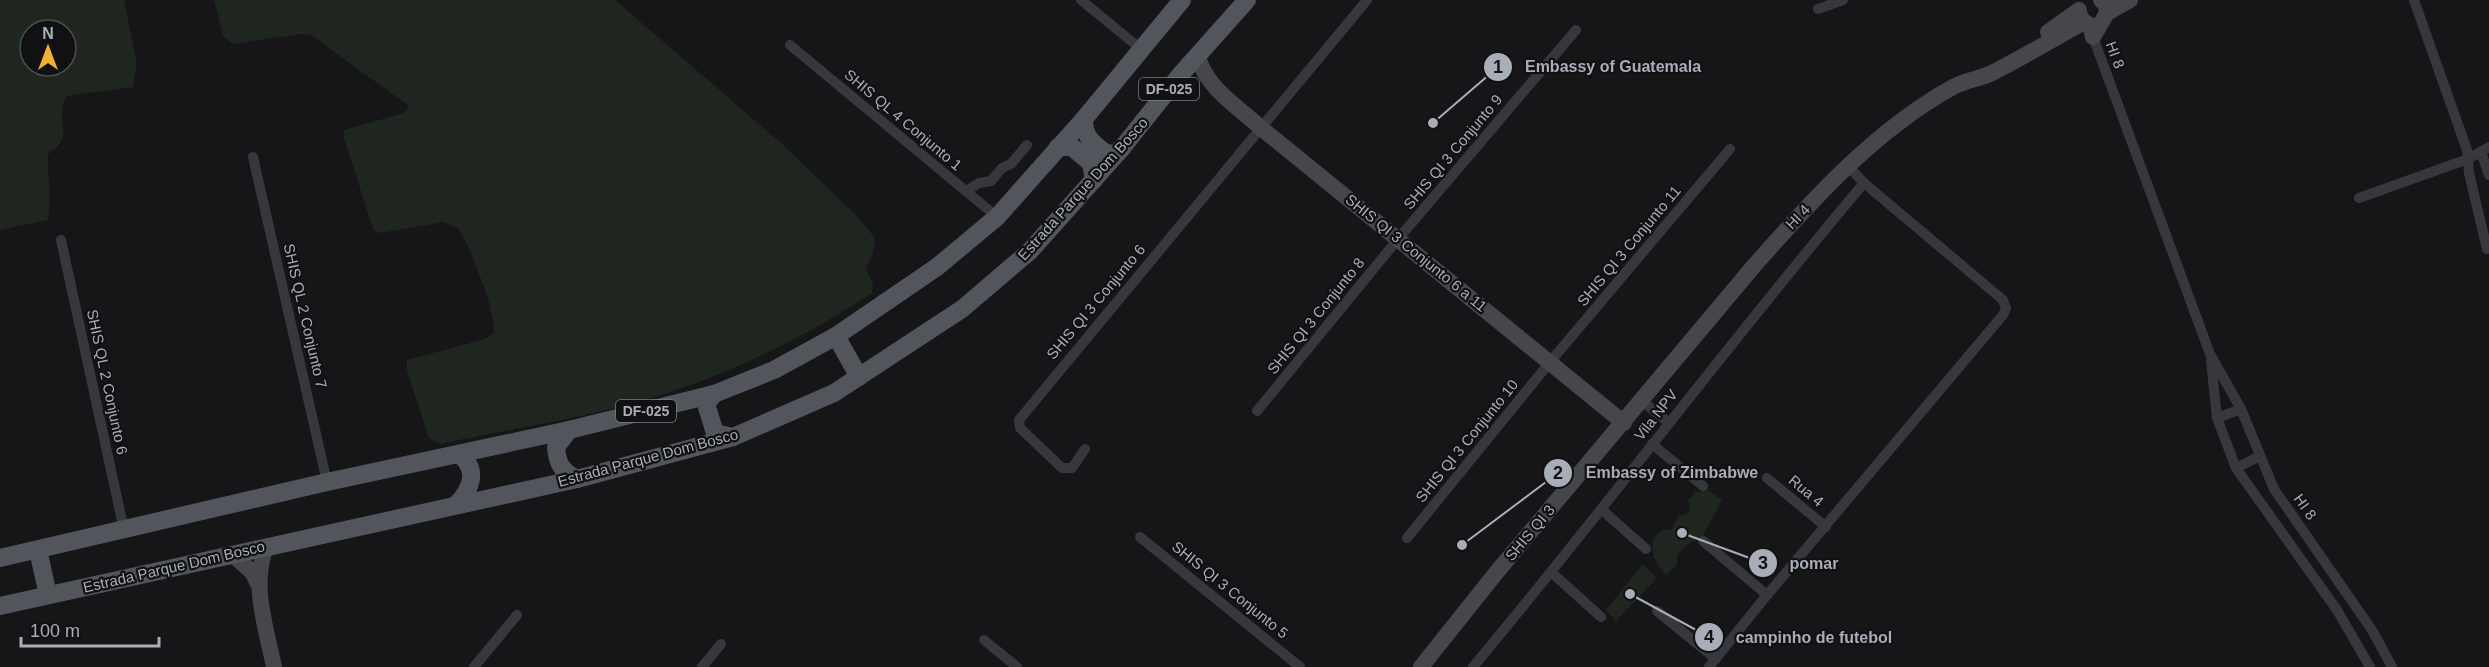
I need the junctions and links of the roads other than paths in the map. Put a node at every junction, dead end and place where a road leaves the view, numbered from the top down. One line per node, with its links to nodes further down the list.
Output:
1 (1081, 0): 14 (street)
2 (1182, 0): 14 (main road, DF-025)
3 (1247, 0): 9 (main road, Estrada Parque Dom Bosco / DF-025)
4 (1367, 0): 19 (street)
5 (1844, 0): 10 (street)
6 (2130, 0): 8 (street)
7 (2414, 0): 26 (street)
8 (2106, 4): 11 (street)
9 (1232, 8): 15 (main road, Estrada Parque Dom Bosco / DF-025)
10 (1818, 9)
11 (2085, 12): 27 (street, HI 4); 38 (street, HI 8)
12 (1576, 30): 34 (street, SHIS QI 3 Conjunto 9)
13 (790, 45): 31 (street, SHIS QL 4 Conjunto 1)
14 (1142, 50): 18 (main road, DF-025)
15 (1198, 56): 16 (main road, Estrada Parque Dom Bosco / DF-025); 17 (street, SHIS QI 3 Conjunto 6 a 11)
16 (1181, 74): 17 (street, SHIS QI 3 Conjunto 6 a 11); 22 (main road, Estrada Parque Dom Bosco / DF-025)
17 (1210, 82): 19 (street, SHIS QI 3 Conjunto 6 a 11)
18 (1084, 119): 21 (main road, DF-025); 22 (main road)
19 (1261, 128): 34 (street, SHIS QI 3 Conjunto 6 a 11); 52 (street, SHIS QI 3 Conjunto 6)
20 (1027, 144): 31 (street)
21 (1058, 147): 29 (main road); 33 (main road, DF-025)
22 (1122, 148): 29 (main road, Estrada Parque Dom Bosco / DF-025)
23 (1730, 149): 39 (street, SHIS QI 3 Conjunto 11)
24 (2485, 149): 26 (street); 28 (street)
25 (253, 157): 58 (street, SHIS QL 2 Conjunto 7)
26 (2468, 159): 32 (street); 36 (street)
27 (1849, 167): 30 (street); 42 (street, HI 4)
28 (2489, 175)
29 (1094, 180): 40 (main road, Estrada Parque Dom Bosco / DF-025)
30 (1864, 183): 47 (street, Vila NPV); 65 (street)
31 (966, 191): 33 (street, SHIS QL 4 Conjunto 1)
32 (2360, 198)
33 (997, 217): 37 (main road, DF-025)
34 (1398, 239): 39 (street, SHIS QI 3 Conjunto 6 a 11); 44 (street, SHIS QI 3 Conjunto 8)
35 (61, 240): 66 (street, SHIS QL 2 Conjunto 6)
36 (2487, 249)
37 (836, 336): 40 (main road); 41 (main road, DF-025)
38 (2210, 354): 43 (street, HI 8); 45 (street, HI 8)
39 (1550, 362): 46 (street, SHIS QI 3 Conjunto 6 a 11); 68 (street, SHIS QI 3 Conjunto 10)
40 (859, 377): 50 (main road, Estrada Parque Dom Bosco / DF-025)
41 (714, 394): 48 (main road, DF-025); 50 (main road)
42 (1642, 401): 46 (street, SHIS QI 3); 47 (street)
43 (2241, 410): 45 (street); 54 (street, HI 8)
44 (1257, 411)
45 (2217, 418): 55 (street, HI 8)
46 (1624, 423): 88 (street, SHIS QI 3)
47 (1668, 423): 51 (street, Vila NPV)
48 (569, 430): 49 (main road, DF-025); 57 (main road)
49 (535, 437): 53 (main road, DF-025); 59 (main road)
50 (733, 437): 57 (main road, Estrada Parque Dom Bosco / DF-025)
51 (1652, 444): 60 (street); 64 (street, Vila NPV)
52 (1085, 449)
53 (459, 455): 58 (main road, DF-025); 63 (main road)
54 (2260, 456): 55 (street); 61 (street, HI 8)
55 (2236, 468): 62 (street, HI 8)
56 (1767, 478): 65 (street, Rua 4)
57 (577, 479): 59 (main road, Estrada Parque Dom Bosco / DF-025)
58 (327, 482): 66 (main road, DF-025)
59 (545, 486): 63 (main road, Estrada Parque Dom Bosco / DF-025)
60 (1703, 486)
61 (2274, 489): 62 (street); 79 (street, HI 8)
62 (2257, 500): 81 (street, HI 8)
63 (456, 505): 70 (main road, Estrada Parque Dom Bosco / DF-025)
64 (1602, 510): 71 (street); 75 (street, Vila NPV)
65 (1826, 527): 78 (street)
66 (124, 530): 72 (main road, DF-025)
67 (1140, 537): 93 (street, SHIS QI 3 Conjunto 5)
68 (1407, 538)
69 (1703, 541): 78 (street)
70 (266, 547): 73 (main road, Estrada Parque Dom Bosco / DF-025); 76 (street)
71 (1646, 549)
72 (38, 550): 74 (main road, DF-025); 77 (main road)
73 (232, 554): 76 (street); 77 (main road, Estrada Parque Dom Bosco / DF-025)
74 (0, 558)
75 (1551, 573): 84 (street); 94 (street, Vila NPV)
76 (258, 584): 89 (street)
77 (48, 595): 80 (main road, Estrada Parque Dom Bosco / DF-025)
78 (1767, 595): 87 (street)
79 (2352, 599): 81 (street); 96 (street, HI 8)
80 (0, 606)
81 (2337, 610): 95 (street, HI 8)
82 (1657, 611): 87 (street)
83 (517, 615): 90 (street)
84 (1601, 617)
85 (984, 640): 92 (street)
86 (721, 644): 91 (street)
87 (1712, 663)
88 (1424, 666)
89 (274, 667)
90 (474, 667)
91 (702, 667)
92 (1017, 667)
93 (1300, 667)
94 (1473, 667)
95 (2370, 667)
96 (2392, 667)

